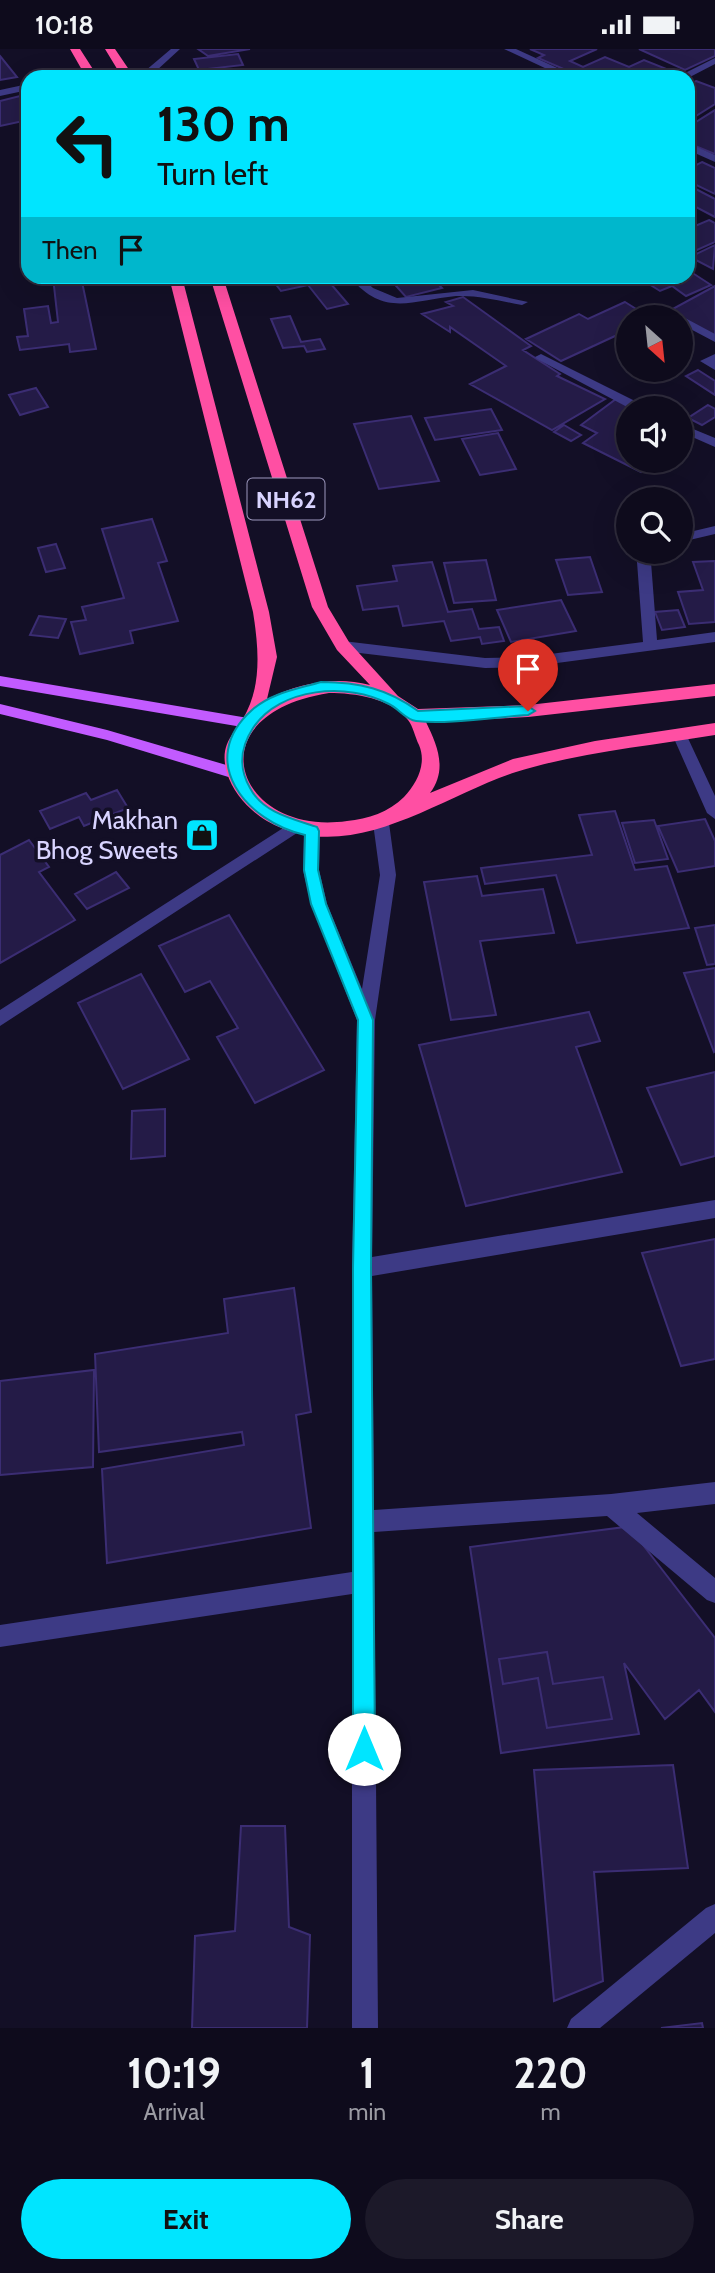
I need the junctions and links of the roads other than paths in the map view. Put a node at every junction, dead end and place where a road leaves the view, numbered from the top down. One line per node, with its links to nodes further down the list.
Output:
1 (75, 49): 6 (highway)
2 (110, 49): 7 (highway)
3 (176, 49): 8 (street)
4 (508, 49): 9 (street)
5 (715, 61): 10 (street)
6 (88, 70)
7 (124, 70)
8 (152, 70)
9 (556, 70)
10 (695, 71)
11 (21, 88): 12 (street)
12 (0, 93)
13 (695, 149): 14 (street)
14 (715, 159)
15 (177, 284): 38 (highway, NH62)
16 (218, 284): 31 (highway, NH62)
17 (361, 284): 18 (street)
18 (522, 303)
19 (693, 327): 20 (street)
20 (715, 339)
21 (541, 357): 24 (street)
22 (715, 357): 23 (street)
23 (715, 366)
24 (616, 396)
25 (693, 433): 26 (street)
26 (715, 443)
27 (715, 530): 28 (street)
28 (693, 535)
29 (644, 564): 32 (street)
30 (715, 637): 32 (street)
31 (343, 646): 32 (street); 35 (highway, NH62)
32 (650, 646)
33 (0, 681): 38 (main road)
34 (715, 690): 37 (highway)
35 (395, 701): 37 (highway, NH62); 38 (highway, NH62)
36 (0, 709): 41 (main road)
37 (415, 716): 42 (highway, NH62)
38 (251, 719): 41 (highway, NH62)
39 (715, 729): 40 (highway, NH62)
40 (679, 734): 42 (highway, NH62); 43 (street)
41 (235, 773): 45 (highway, NH62)
42 (399, 813): 44 (highway, NH62)
43 (715, 813)
44 (381, 823): 45 (highway, NH62); 47 (street)
45 (303, 829): 46 (street); 47 (street)
46 (0, 1019)
47 (366, 1020): 49 (street)
48 (715, 1209): 49 (street)
49 (362, 1268): 52 (street)
50 (715, 1493): 51 (street)
51 (611, 1505): 52 (street); 54 (street)
52 (363, 1522): 53 (street)
53 (363, 1581): 55 (street); 57 (street)
54 (715, 1592)
55 (0, 1636)
56 (715, 1917): 58 (street)
57 (365, 2028)
58 (580, 2028)

